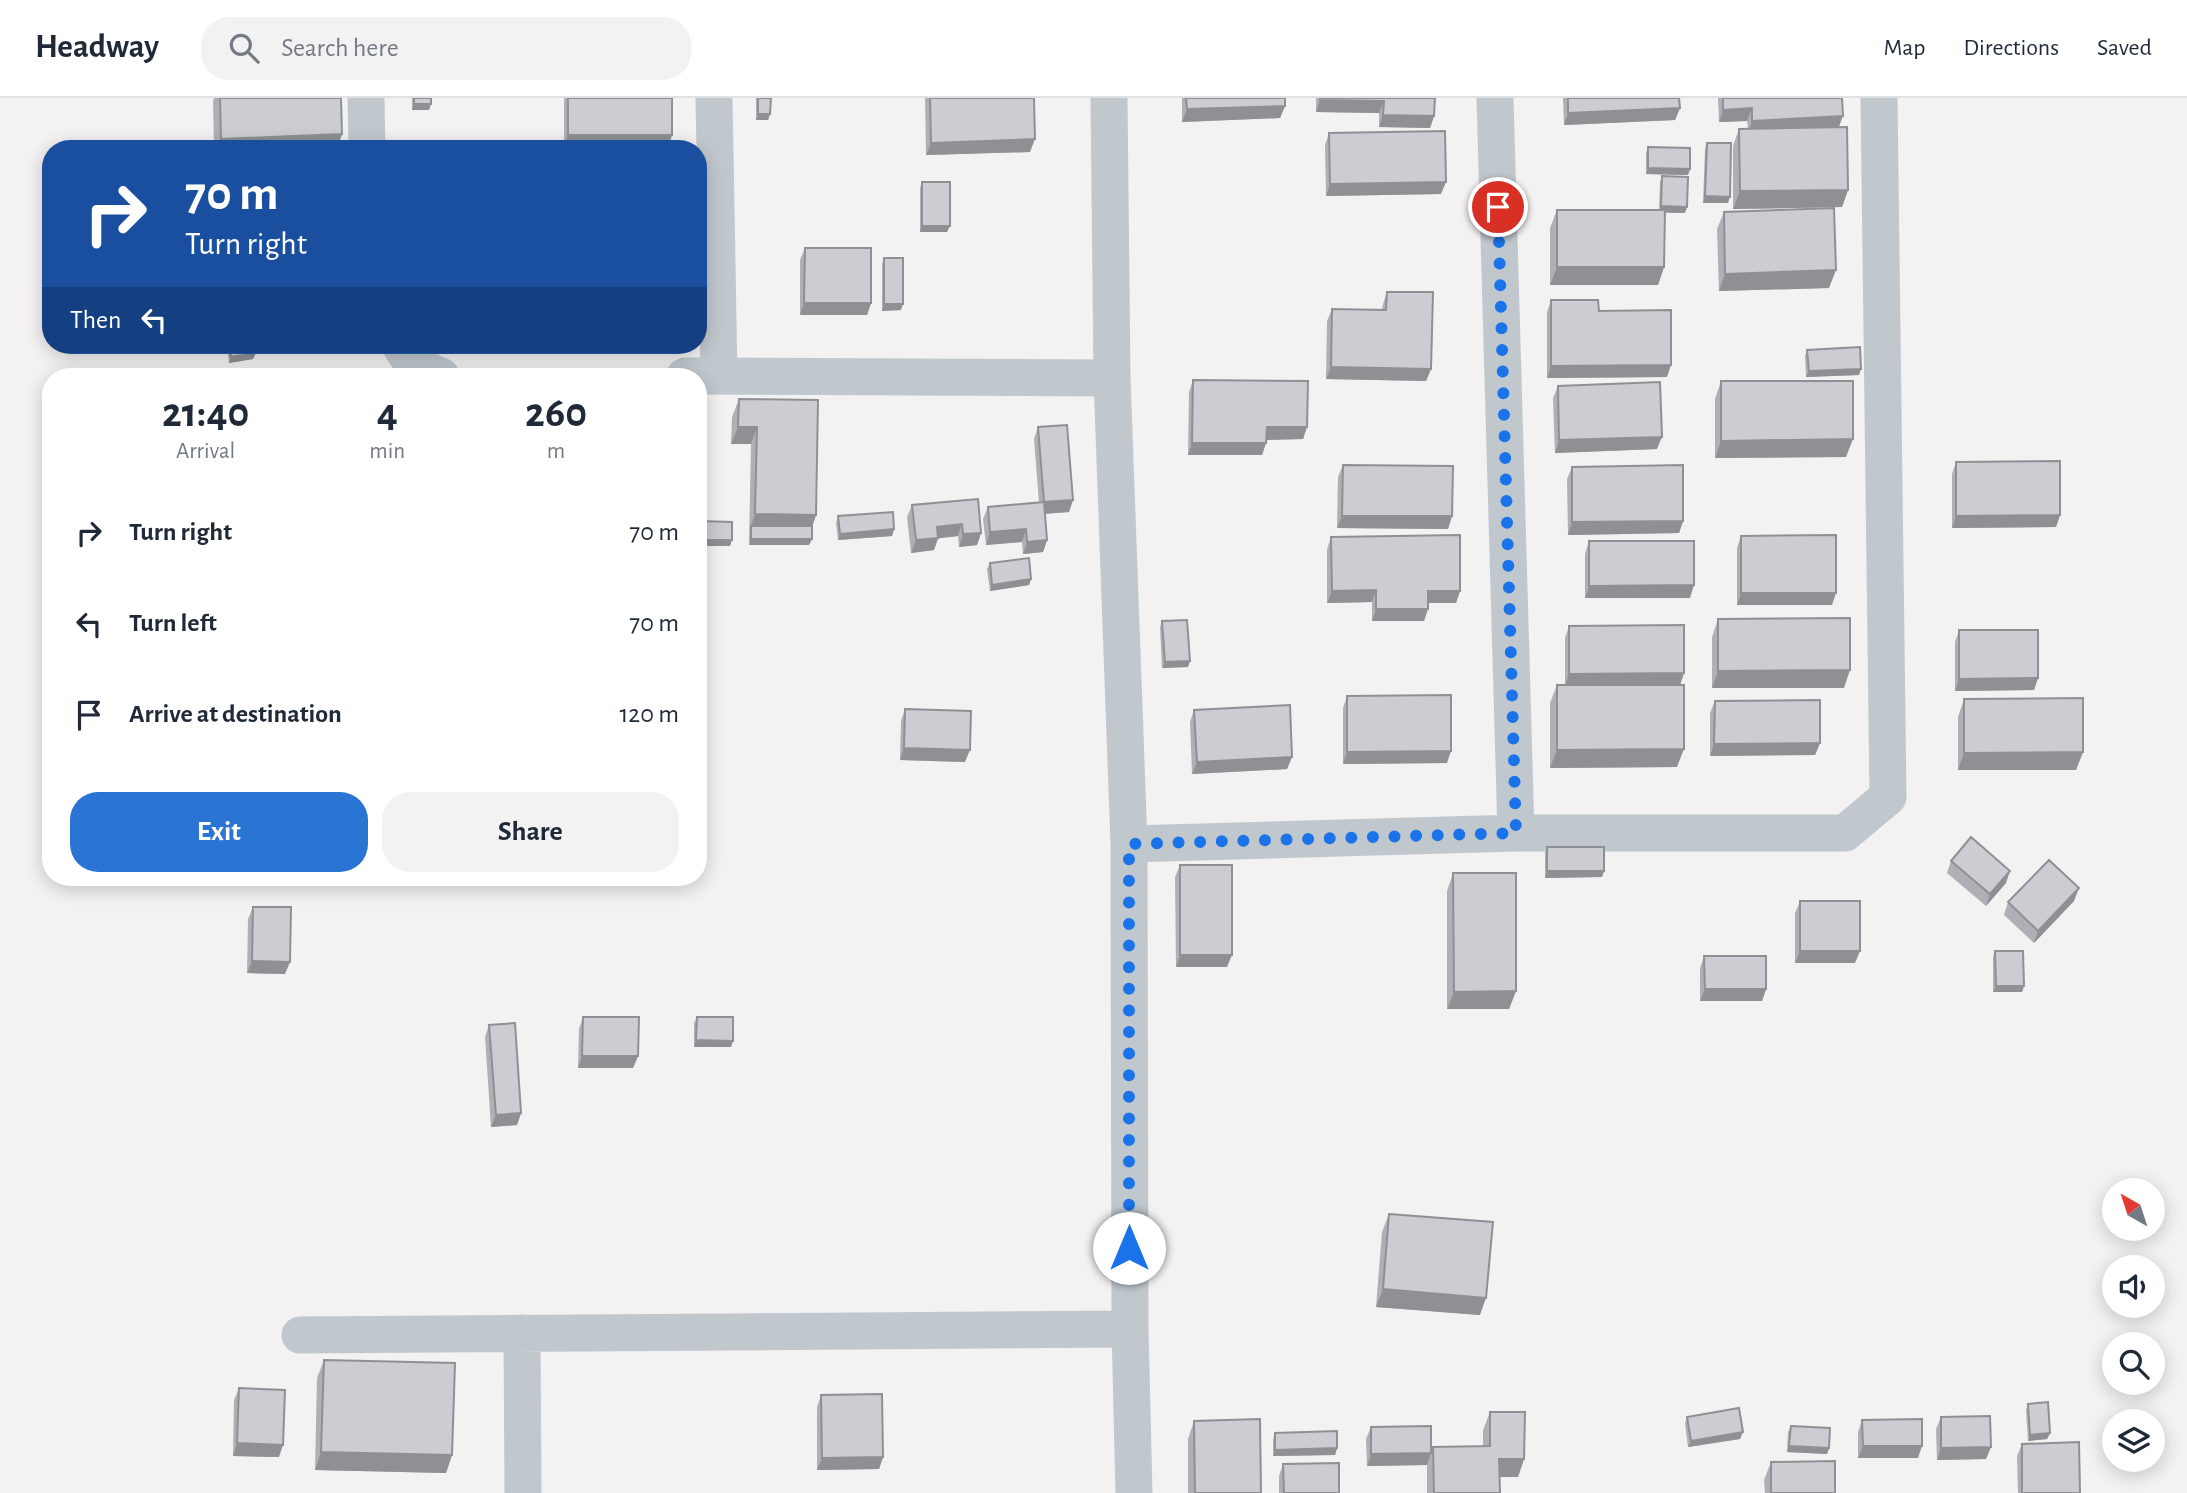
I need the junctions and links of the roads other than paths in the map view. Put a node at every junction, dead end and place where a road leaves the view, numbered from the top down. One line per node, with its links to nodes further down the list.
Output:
1 (366, 98): 6 (street)
2 (714, 98): 7 (street)
3 (1109, 98): 11 (street)
4 (1495, 98): 12 (street)
5 (1879, 98): 12 (street)
6 (367, 140)
7 (707, 260)
8 (406, 354): 9 (street)
9 (422, 368)
10 (707, 376): 11 (street)
11 (1112, 378): 13 (street)
12 (1516, 833): 13 (street)
13 (1129, 844): 14 (street)
14 (1130, 1329): 15 (street); 18 (street)
15 (522, 1333): 16 (street); 17 (street)
16 (300, 1335)
17 (523, 1493)
18 (1134, 1493)

